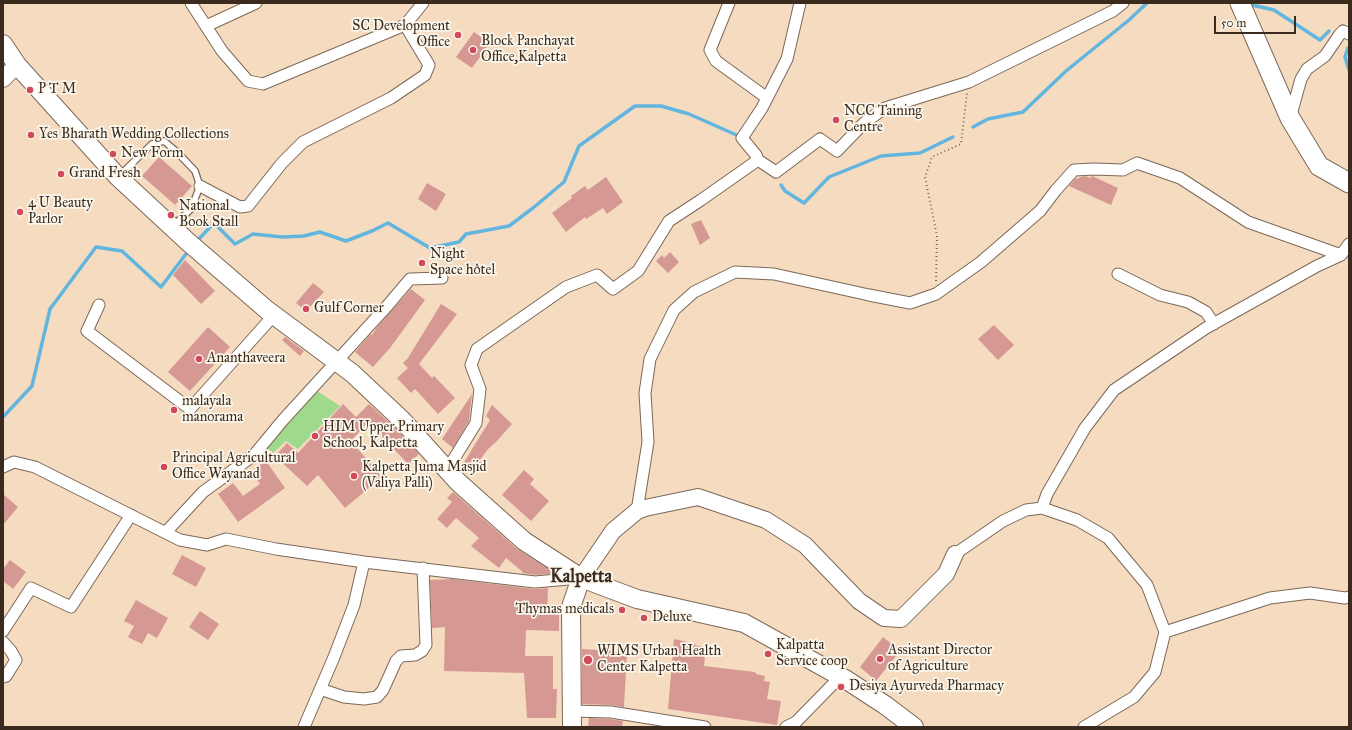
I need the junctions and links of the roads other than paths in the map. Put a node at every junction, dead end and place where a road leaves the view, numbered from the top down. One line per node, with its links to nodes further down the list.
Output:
1 (191, 3): 9 (street)
2 (256, 3): 9 (street)
3 (423, 3): 8 (street)
4 (729, 3): 14 (street)
5 (800, 3): 14 (street)
6 (1123, 3): 16 (street)
7 (1240, 3): 15 (highway)
8 (405, 24): 9 (street); 19 (street)
9 (206, 26)
10 (1349, 34): 15 (street)
11 (3, 44): 12 (main road)
12 (17, 65): 13 (main road); 17 (main road)
13 (3, 79)
14 (767, 98): 16 (street)
15 (1290, 118): 18 (highway)
16 (758, 160): 30 (street)
17 (118, 177): 19 (lane); 20 (main road)
18 (1349, 183)
19 (200, 186): 20 (lane)
20 (173, 227): 26 (main road)
21 (1349, 244): 22 (street)
22 (1341, 255): 27 (street); 32 (street)
23 (1118, 274): 27 (street)
24 (442, 278): 28 (street)
25 (99, 305): 26 (street)
26 (274, 315): 28 (main road)
27 (1214, 324): 31 (street)
28 (336, 362): 30 (main road); 34 (street)
29 (3, 467): 33 (street)
30 (447, 470): 38 (main road)
31 (1042, 508): 35 (street); 41 (street)
32 (637, 511): 35 (main road); 38 (main road)
33 (131, 515): 34 (street); 40 (street)
34 (166, 532): 36 (street)
35 (955, 554)
36 (364, 562): 37 (street); 45 (street)
37 (422, 568): 38 (street); 45 (street)
38 (581, 578): 43 (main road); 46 (main road)
39 (1349, 597): 41 (street)
40 (3, 631)
41 (1164, 632): 51 (street)
42 (3, 642): 44 (street)
43 (840, 676): 49 (street); 50 (main road)
44 (3, 677)
45 (320, 689): 47 (street)
46 (572, 719): 48 (street)
47 (304, 727)
48 (705, 727)
49 (786, 727)
50 (914, 727)
51 (1084, 727)

